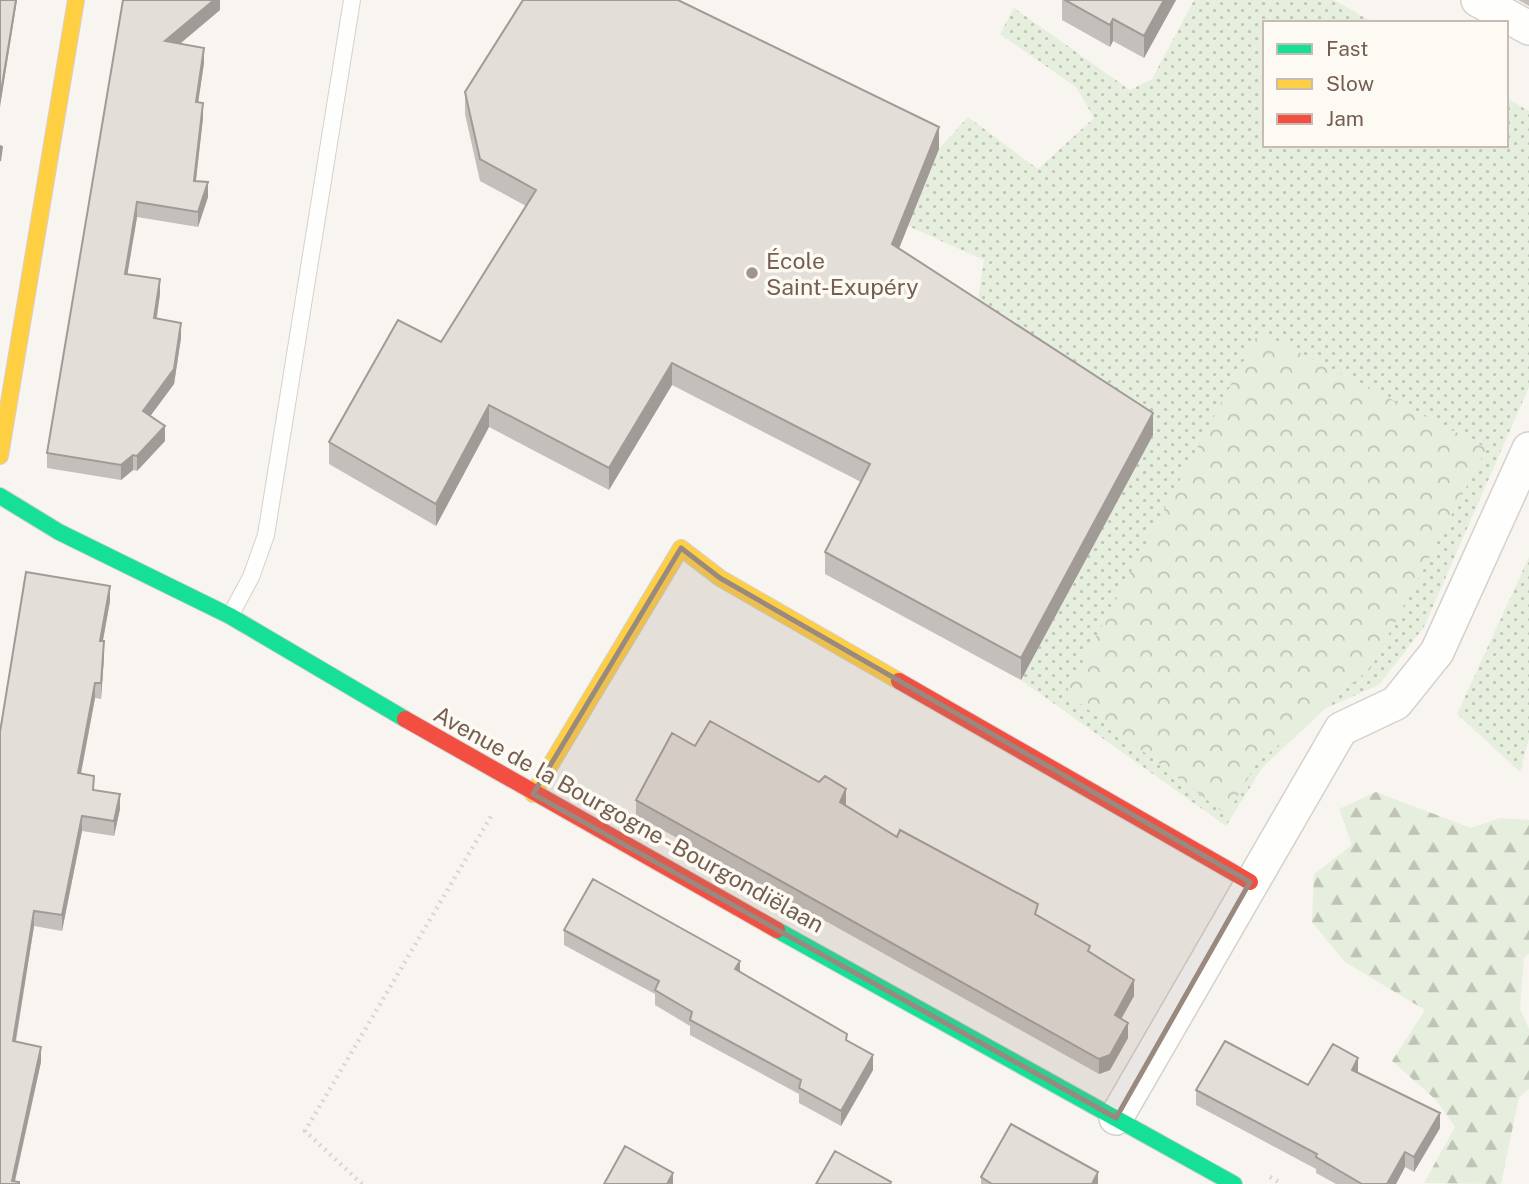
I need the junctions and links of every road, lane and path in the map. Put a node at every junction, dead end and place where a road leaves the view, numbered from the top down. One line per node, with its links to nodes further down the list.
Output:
1 (76, 0): 6 (street)
2 (352, 0): 8 (lane)
3 (1478, 0): 4 (street)
4 (1529, 29)
5 (1529, 449): 10 (street)
6 (0, 456)
7 (0, 496): 8 (street, Avenue de la Bourgogne - Bourgondiëlaan)
8 (230, 616): 9 (street, Avenue de la Bourgogne - Bourgondiëlaan)
9 (533, 794): 10 (street); 11 (street, Avenue de la Bourgogne - Bourgondiëlaan); 12 (path)
10 (1250, 882): 11 (street)
11 (1116, 1118): 13 (street, Avenue de la Bourgogne - Bourgondiëlaan)
12 (362, 1184)
13 (1234, 1184)

